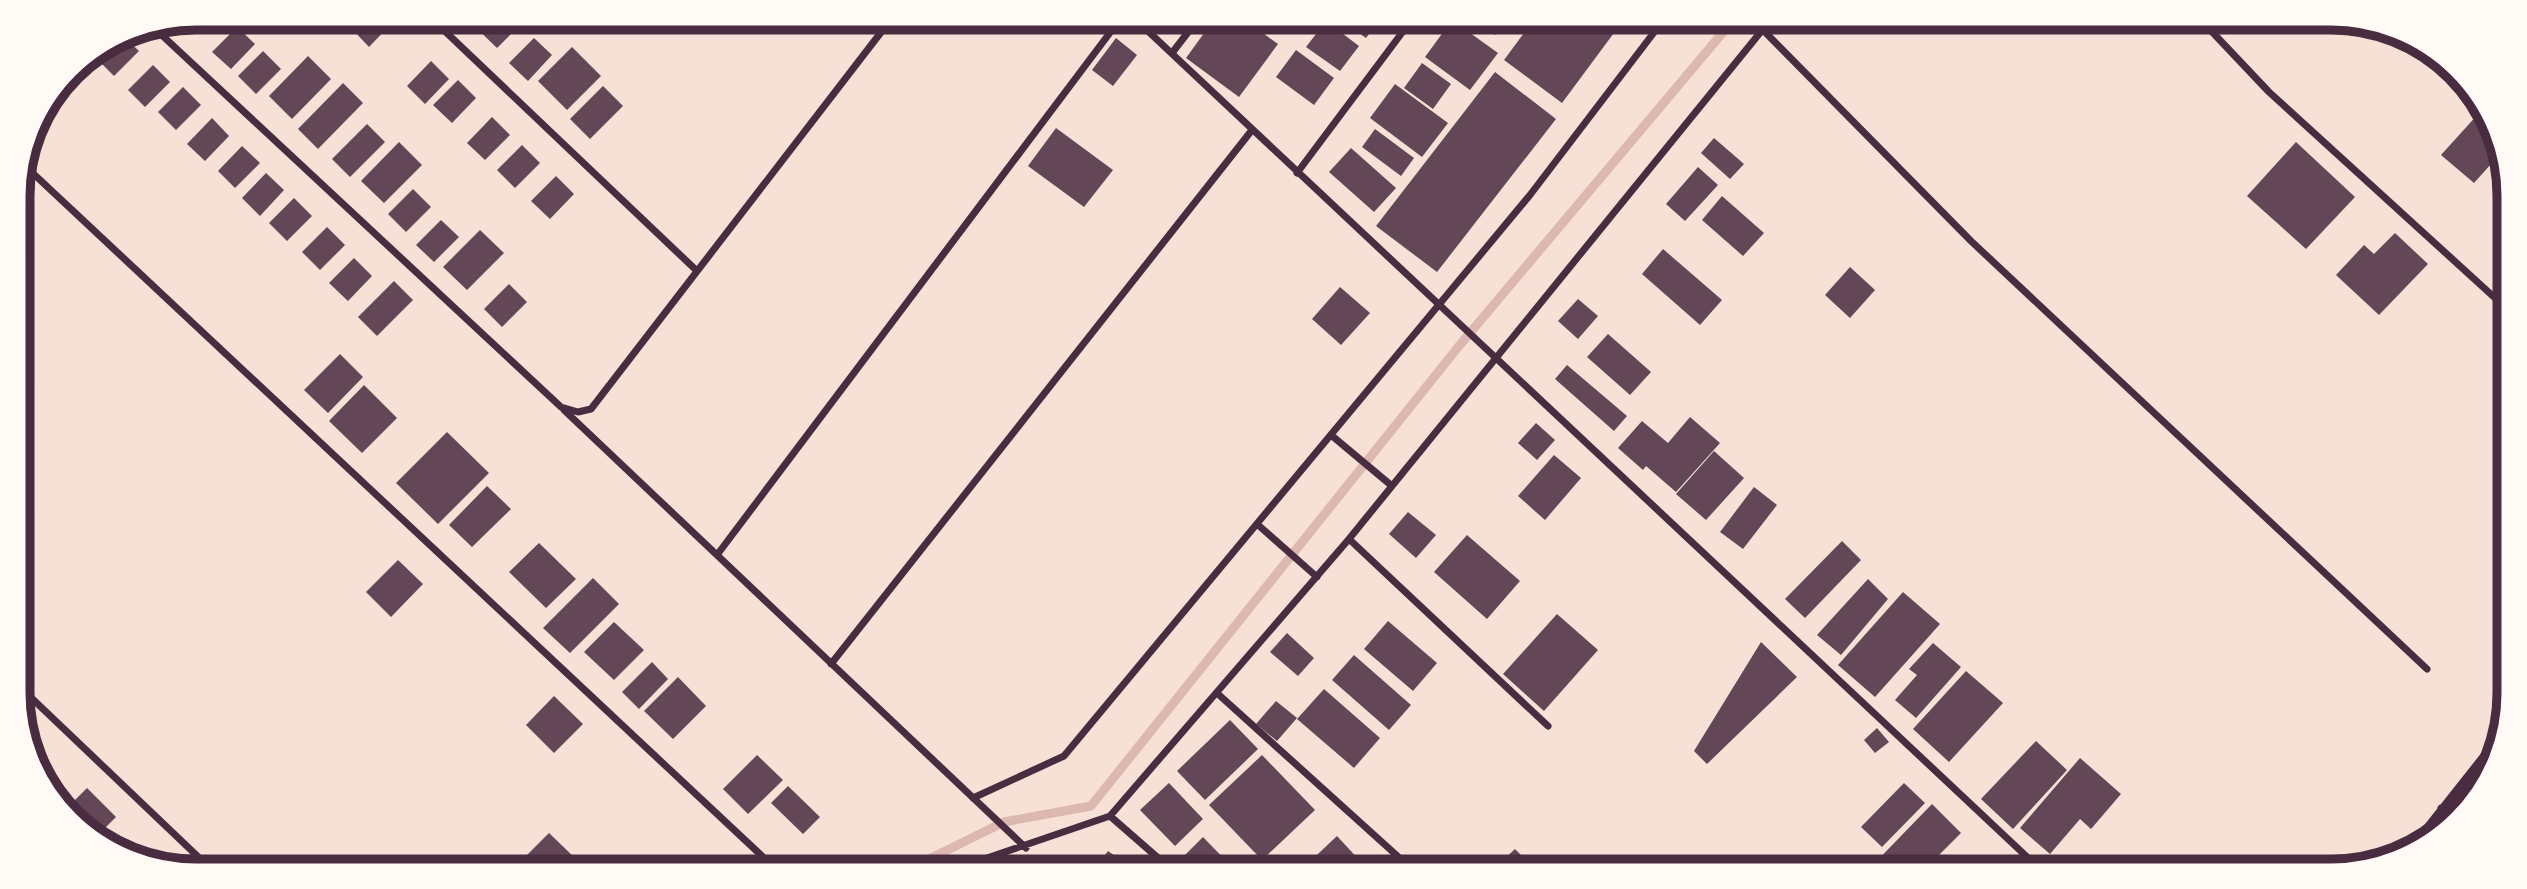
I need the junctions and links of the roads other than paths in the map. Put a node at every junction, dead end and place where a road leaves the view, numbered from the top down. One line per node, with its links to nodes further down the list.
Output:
1 (445, 30): 15 (street)
2 (883, 30): 15 (street)
3 (1112, 30): 24 (street)
4 (1147, 30): 11 (street)
5 (1190, 30): 11 (street)
6 (1404, 30): 14 (street)
7 (1656, 30): 17 (street)
8 (1763, 30): 18 (street); 27 (street)
9 (2210, 30): 16 (street)
10 (160, 34): 19 (street)
11 (1172, 54): 12 (street)
12 (1252, 131): 14 (street); 26 (street)
13 (31, 172): 39 (street)
14 (1297, 173): 17 (street)
15 (697, 271): 19 (street)
16 (2497, 300)
17 (1438, 305): 18 (street); 20 (street)
18 (1497, 358): 21 (street); 43 (street)
19 (561, 407): 24 (street)
20 (1331, 435): 21 (street); 22 (street)
21 (1392, 486): 23 (street)
22 (1257, 524): 25 (street); 32 (street)
23 (1349, 539): 25 (street); 30 (street)
24 (717, 555): 26 (street)
25 (1317, 578): 28 (street)
26 (831, 664): 32 (street)
27 (2427, 669)
28 (1218, 694): 35 (street); 42 (street)
29 (30, 697): 38 (street)
30 (1548, 726)
31 (2486, 753): 33 (street)
32 (973, 798): 37 (street)
33 (2441, 808): 34 (street); 36 (street)
34 (2447, 813)
35 (1110, 817): 37 (street); 41 (street)
36 (2424, 830)
37 (1026, 848): 40 (street)
38 (199, 859)
39 (765, 859)
40 (989, 859)
41 (1159, 859)
42 (1401, 859)
43 (2029, 859)

